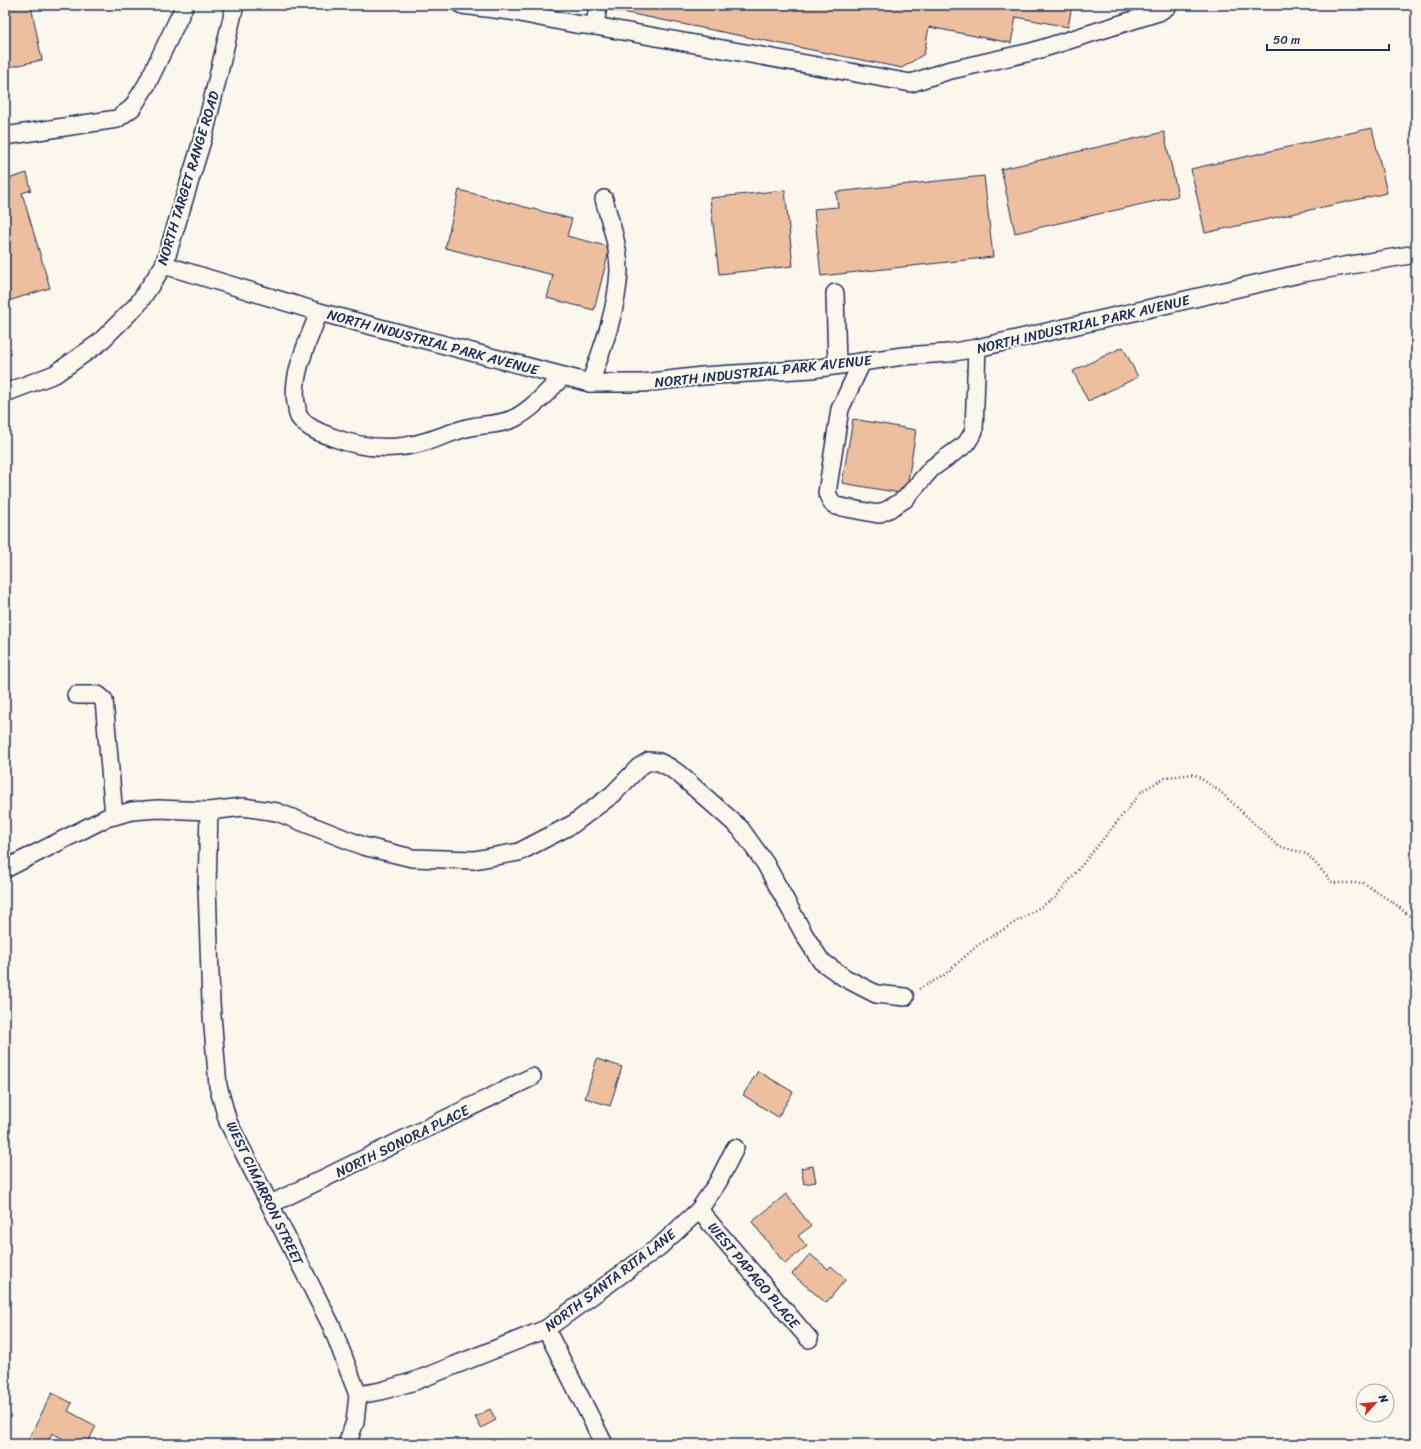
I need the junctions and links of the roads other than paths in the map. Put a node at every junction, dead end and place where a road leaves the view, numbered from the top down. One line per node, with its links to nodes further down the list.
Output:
1 (185, 5): 7 (street)
2 (235, 5): 10 (street, NORTH TARGET RANGE ROAD)
3 (462, 5): 6 (street)
4 (598, 5): 6 (street)
5 (1169, 5): 6 (street)
6 (595, 26)
7 (5, 136)
8 (604, 199): 17 (street)
9 (1416, 254): 13 (street, NORTH INDUSTRIAL PARK AVENUE)
10 (164, 265): 12 (street, NORTH INDUSTRIAL PARK AVENUE); 18 (street, NORTH TARGET RANGE ROAD)
11 (835, 293): 15 (street)
12 (319, 312): 16 (street, NORTH INDUSTRIAL PARK AVENUE); 16 (street)
13 (977, 348): 14 (street, NORTH INDUSTRIAL PARK AVENUE); 14 (street)
14 (862, 362): 15 (street, NORTH INDUSTRIAL PARK AVENUE)
15 (837, 365): 17 (street, NORTH INDUSTRIAL PARK AVENUE)
16 (564, 376): 17 (street, NORTH INDUSTRIAL PARK AVENUE)
17 (590, 383)
18 (5, 393)
19 (76, 695): 21 (street)
20 (209, 811): 21 (street); 23 (street); 26 (street, WEST CIMARRON STREET)
21 (114, 816): 22 (street)
22 (5, 870)
23 (905, 997)
24 (532, 1077): 26 (street, NORTH SONORA PLACE)
25 (735, 1148): 27 (street, NORTH SANTA RITA LANE)
26 (271, 1204): 30 (street, WEST CIMARRON STREET)
27 (700, 1210): 28 (street, NORTH SANTA RITA LANE); 29 (street, WEST PAPAGO PLACE)
28 (546, 1329): 30 (street, NORTH SANTA RITA LANE); 32 (street)
29 (809, 1339)
30 (358, 1395): 31 (street, WEST CIMARRON STREET)
31 (347, 1444)
32 (604, 1444)

